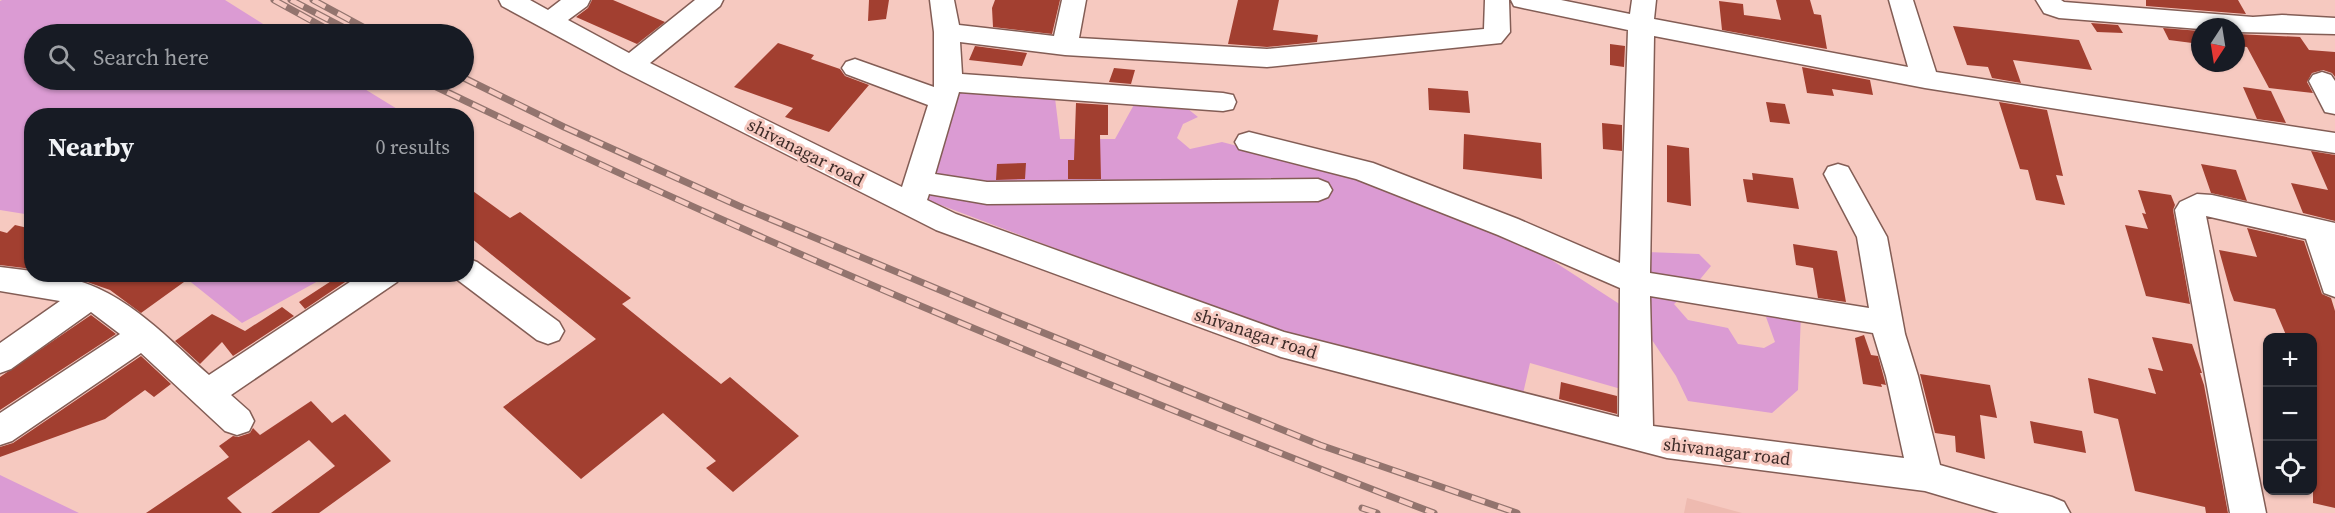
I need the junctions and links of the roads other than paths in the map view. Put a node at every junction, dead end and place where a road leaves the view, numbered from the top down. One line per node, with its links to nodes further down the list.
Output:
1 (511, 0): 13 (street, shivanagar road)
2 (578, 0): 13 (street)
3 (711, 0): 17 (street)
4 (942, 0): 15 (street)
5 (1074, 0): 16 (street)
6 (1497, 0): 16 (street)
7 (1523, 0): 12 (street)
8 (1900, 0): 19 (street)
9 (2048, 0): 10 (street)
10 (2112, 8): 11 (street)
11 (2157, 10): 14 (street)
12 (1642, 13): 19 (street); 33 (street)
13 (552, 20): 17 (street, shivanagar road)
14 (2335, 26)
15 (947, 32): 16 (street); 21 (street)
16 (1065, 46)
17 (631, 65): 28 (street, shivanagar road)
18 (855, 68): 21 (street)
19 (1925, 79): 25 (street)
20 (2322, 81): 23 (street)
21 (946, 91): 22 (street); 28 (street)
22 (1223, 102)
23 (2335, 105)
24 (1250, 142): 33 (street)
25 (2335, 143)
26 (1838, 174): 36 (street)
27 (1317, 190): 28 (street)
28 (915, 194): 43 (street, shivanagar road)
29 (2327, 233): 34 (street); 46 (street)
30 (474, 276): 37 (street)
31 (0, 279): 35 (street)
32 (374, 282): 40 (street)
33 (1635, 282): 36 (street); 43 (street)
34 (2335, 285)
35 (87, 298): 38 (street); 39 (street)
36 (1887, 323): 44 (street)
37 (548, 331)
38 (143, 335): 40 (street); 42 (street)
39 (0, 360)
40 (207, 394): 41 (street)
41 (237, 421)
42 (0, 431)
43 (1636, 436): 44 (street, shivanagar road)
44 (1925, 476): 45 (street, shivanagar road)
45 (2052, 513)
46 (2248, 513)

